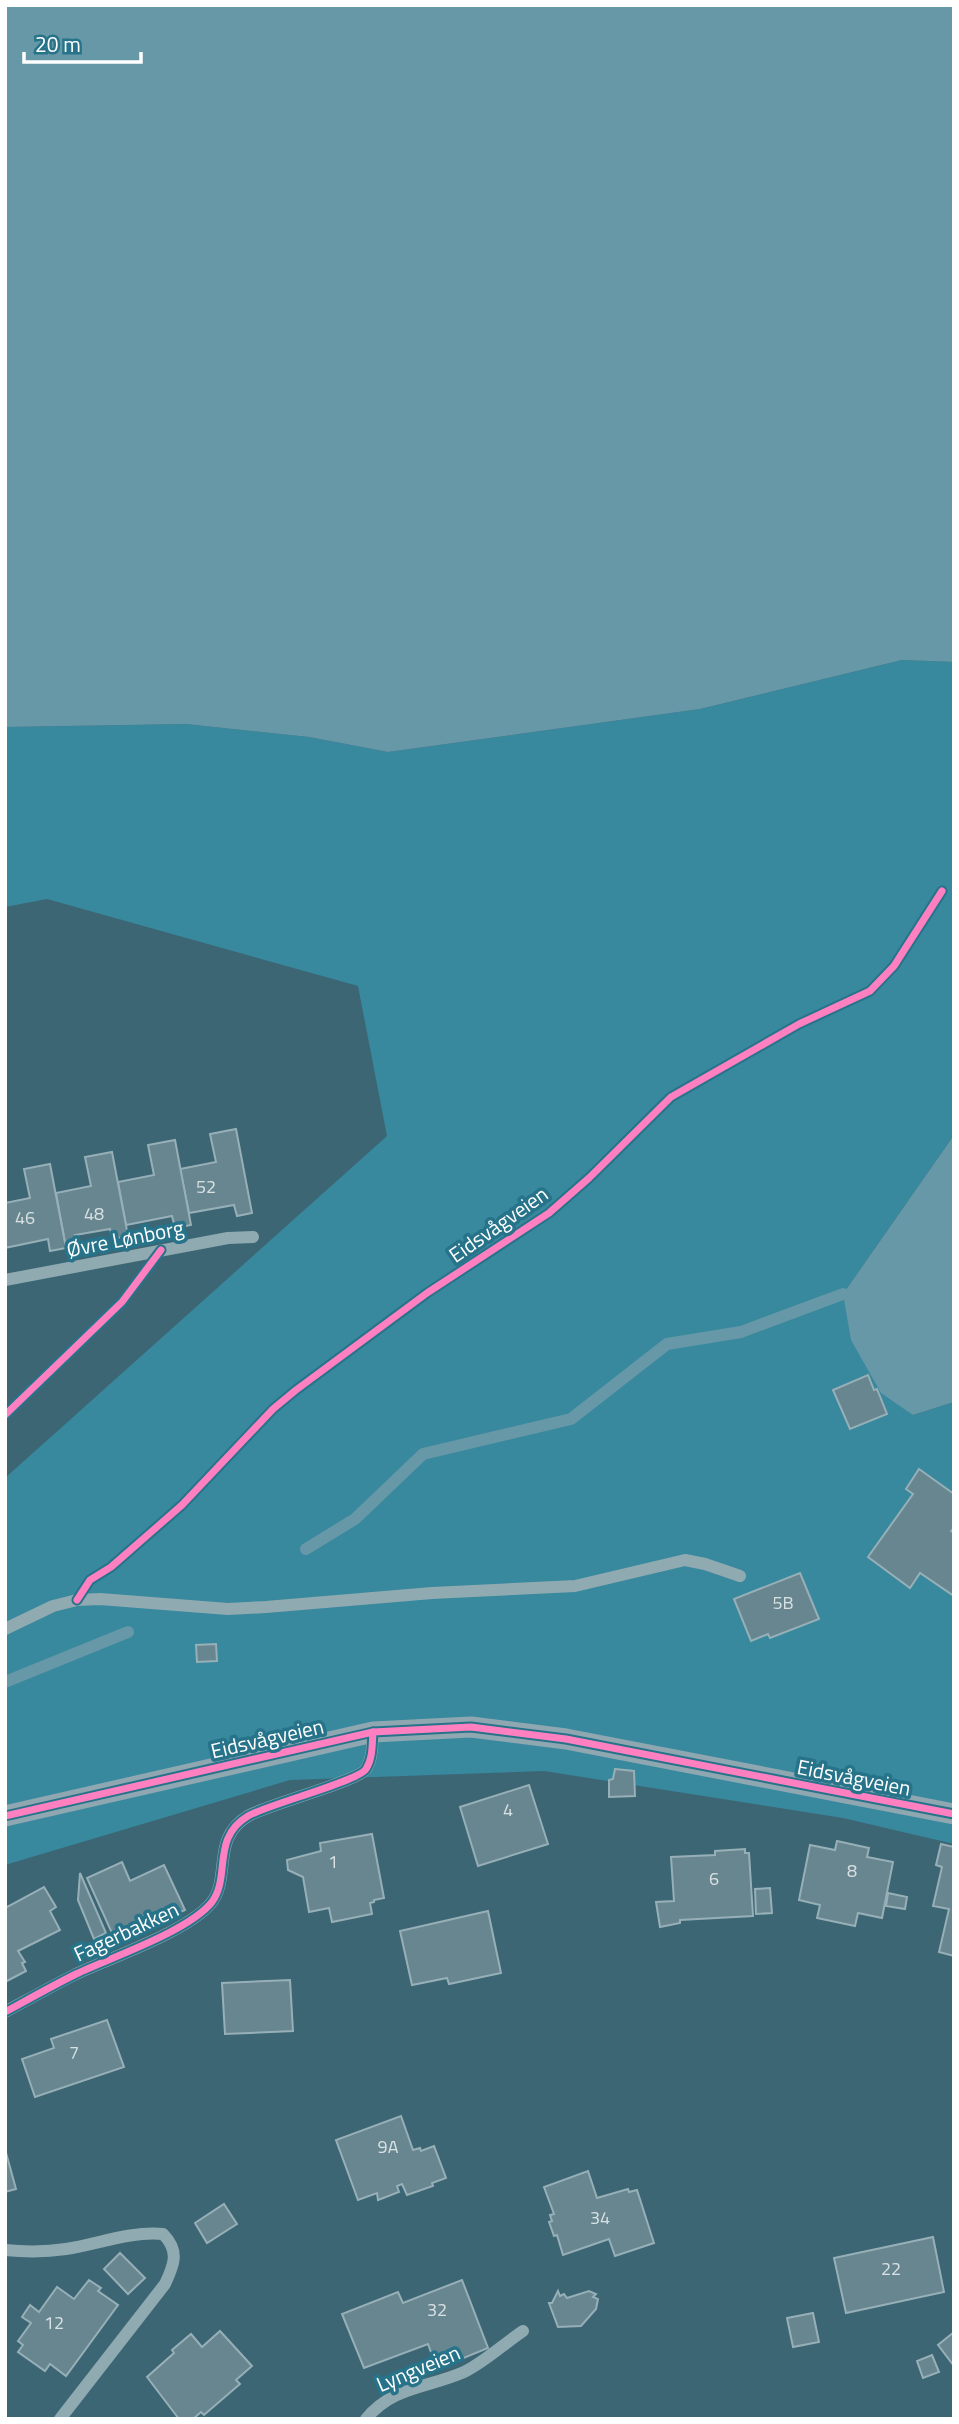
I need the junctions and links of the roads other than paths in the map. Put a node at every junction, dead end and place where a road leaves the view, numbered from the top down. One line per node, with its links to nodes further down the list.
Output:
1 (253, 1237): 2 (street, Øvre Lønborg)
2 (5, 1280)
3 (740, 1576): 4 (street)
4 (5, 1629)
5 (373, 1732): 6 (main road, Eidsvågveien); 7 (main road, Eidsvågveien); 8 (street, Fagerbakken)
6 (954, 1814)
7 (5, 1816)
8 (5, 2012)
9 (5, 2250): 11 (street)
10 (523, 2331): 12 (street, Lyngveien)
11 (60, 2419)
12 (366, 2419)

